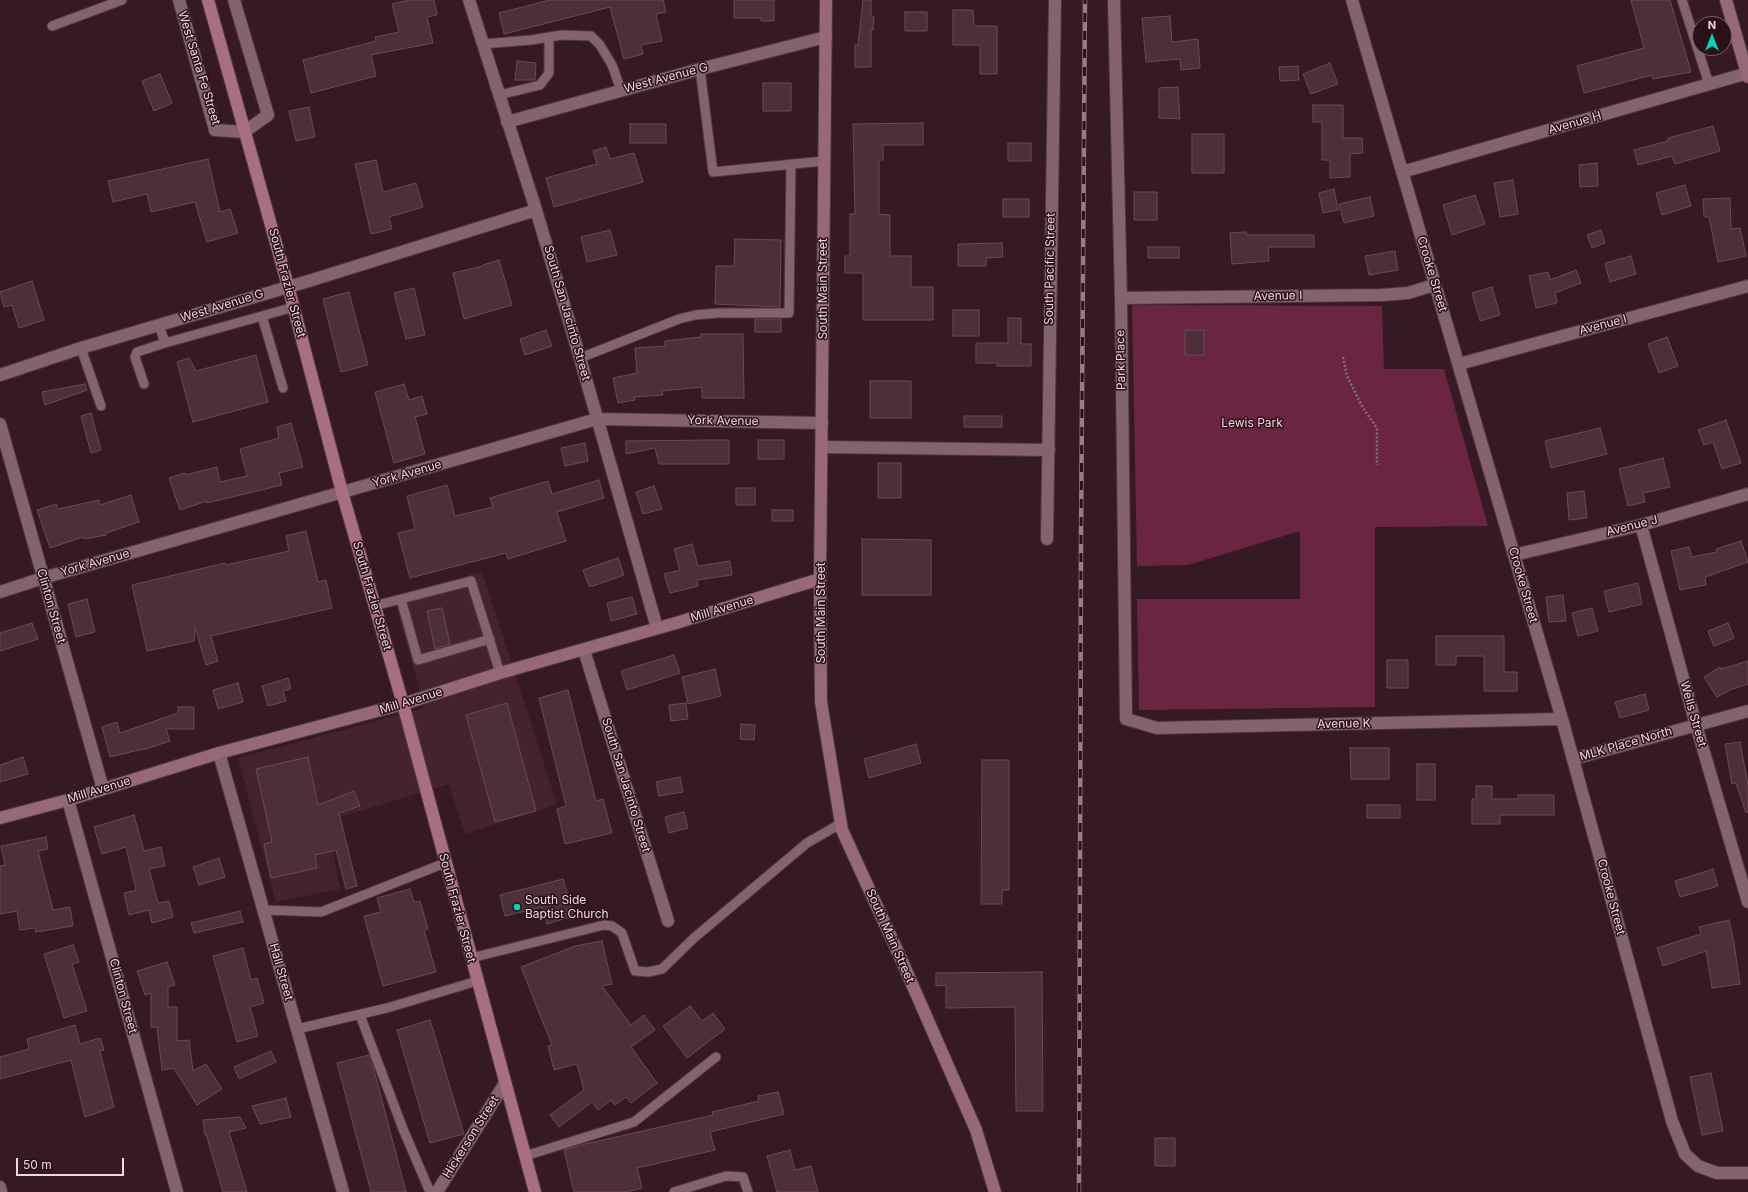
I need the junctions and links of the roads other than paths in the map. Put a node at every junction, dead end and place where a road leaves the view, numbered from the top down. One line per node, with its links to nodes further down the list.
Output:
1 (122, 0): 12 (lane)
2 (179, 0): 22 (street, West Santa Fe Street)
3 (208, 0): 22 (main road, South Frazier Street)
4 (234, 0): 22 (street)
5 (470, 0): 15 (street, South San Jacinto Street)
6 (826, 0): 14 (street, South Main Street)
7 (1055, 0): 46 (street, South Pacific Street)
8 (1114, 0): 30 (street, Park Place)
9 (1352, 0): 25 (street, Crooke Street)
10 (1682, 0): 18 (lane)
11 (1726, 0): 17 (street)
12 (52, 26)
13 (549, 37): 15 (lane); 19 (lane); 20 (lane)
14 (826, 37): 16 (street, West Avenue G); 23 (street, South Main Street)
15 (483, 44): 20 (street, South San Jacinto Street)
16 (700, 69): 19 (street, West Avenue G); 24 (lane)
17 (1748, 74): 18 (street, Avenue H)
18 (1709, 84): 25 (street, Avenue H)
19 (622, 90): 21 (street, West Avenue G)
20 (499, 95): 21 (street, South San Jacinto Street)
21 (507, 122): 26 (street, South San Jacinto Street)
22 (244, 132): 28 (main road, South Frazier Street)
23 (824, 162): 24 (lane); 43 (street, South Main Street)
24 (791, 164): 36 (lane)
25 (1402, 172): 27 (street, Crooke Street)
26 (536, 210): 28 (street, West Avenue G); 36 (street, South San Jacinto Street)
27 (1434, 285): 30 (street, Avenue I); 37 (street, Crooke Street)
28 (288, 286): 31 (main road, South Frazier Street); 33 (street, West Avenue G)
29 (1748, 286): 37 (street, Avenue I)
30 (1120, 298): 63 (street, Park Place)
31 (294, 307): 32 (lane); 47 (main road, South Frazier Street)
32 (262, 316): 34 (lane); 40 (lane)
33 (159, 325): 34 (lane); 35 (street, West Avenue G)
34 (166, 343): 39 (lane)
35 (81, 348): 38 (street, West Avenue G); 41 (lane)
36 (580, 358): 42 (street, South San Jacinto Street)
37 (1459, 364): 51 (street, Crooke Street)
38 (0, 375)
39 (144, 384)
40 (283, 388)
41 (101, 406)
42 (597, 419): 43 (street, York Avenue); 47 (street, York Avenue); 57 (street, South San Jacinto Street)
43 (822, 423): 45 (street, South Main Street)
44 (0, 424): 52 (street, Clinton Street)
45 (822, 446): 46 (street); 53 (street, South Main Street)
46 (1049, 450): 50 (street, South Pacific Street)
47 (342, 492): 52 (street, York Avenue); 56 (main road, South Frazier Street)
48 (1748, 494): 49 (street, Avenue J)
49 (1641, 525): 51 (street, Avenue J); 65 (street, Wells Street)
50 (1047, 539)
51 (1514, 555): 64 (street, Crooke Street)
52 (43, 578): 54 (street, York Avenue); 68 (street, Clinton Street)
53 (820, 579): 57 (street, Mill Avenue); 71 (street, South Main Street)
54 (0, 592)
55 (401, 600): 56 (lane); 58 (lane); 58 (lane)
56 (374, 606): 61 (main road, South Frazier Street)
57 (657, 628): 59 (street, Mill Avenue)
58 (490, 639): 60 (lane)
59 (584, 650): 60 (street, Mill Avenue); 75 (street, South San Jacinto Street)
60 (500, 673): 61 (street, Mill Avenue)
61 (403, 704): 66 (street, Mill Avenue); 72 (main road, South Frazier Street)
62 (1748, 710): 65 (street, MLK Place North)
63 (1126, 719): 64 (street, Avenue K)
64 (1562, 719): 67 (street, Crooke Street)
65 (1696, 725): 67 (street, MLK Place North); 73 (street, Wells Street)
66 (219, 753): 68 (street, Mill Avenue); 74 (street, Hall Street)
67 (1573, 759): 83 (street, Crooke Street)
68 (103, 788): 69 (street, Mill Avenue)
69 (68, 800): 70 (street, Mill Avenue); 86 (street, Clinton Street)
70 (0, 818)
71 (840, 824): 76 (lane); 93 (street, South Main Street)
72 (445, 863): 74 (lane); 76 (main road, South Frazier Street)
73 (1748, 902)
74 (264, 910): 79 (street, Hall Street)
75 (668, 921)
76 (471, 958): 77 (main road, South Frazier Street)
77 (477, 981): 78 (lane); 81 (main road, South Frazier Street)
78 (360, 1015): 79 (lane); 88 (lane)
79 (297, 1029): 87 (street, Hall Street)
80 (716, 1057): 82 (lane)
81 (505, 1083): 82 (main road, South Frazier Street); 89 (street, Hickerson Street)
82 (525, 1156): 90 (main road, South Frazier Street)
83 (1748, 1173)
84 (0, 1187): 85 (street)
85 (2, 1192)
86 (177, 1192)
87 (343, 1192)
88 (430, 1192)
89 (437, 1192)
90 (535, 1192)
91 (674, 1192): 92 (lane)
92 (748, 1192)
93 (994, 1192)

